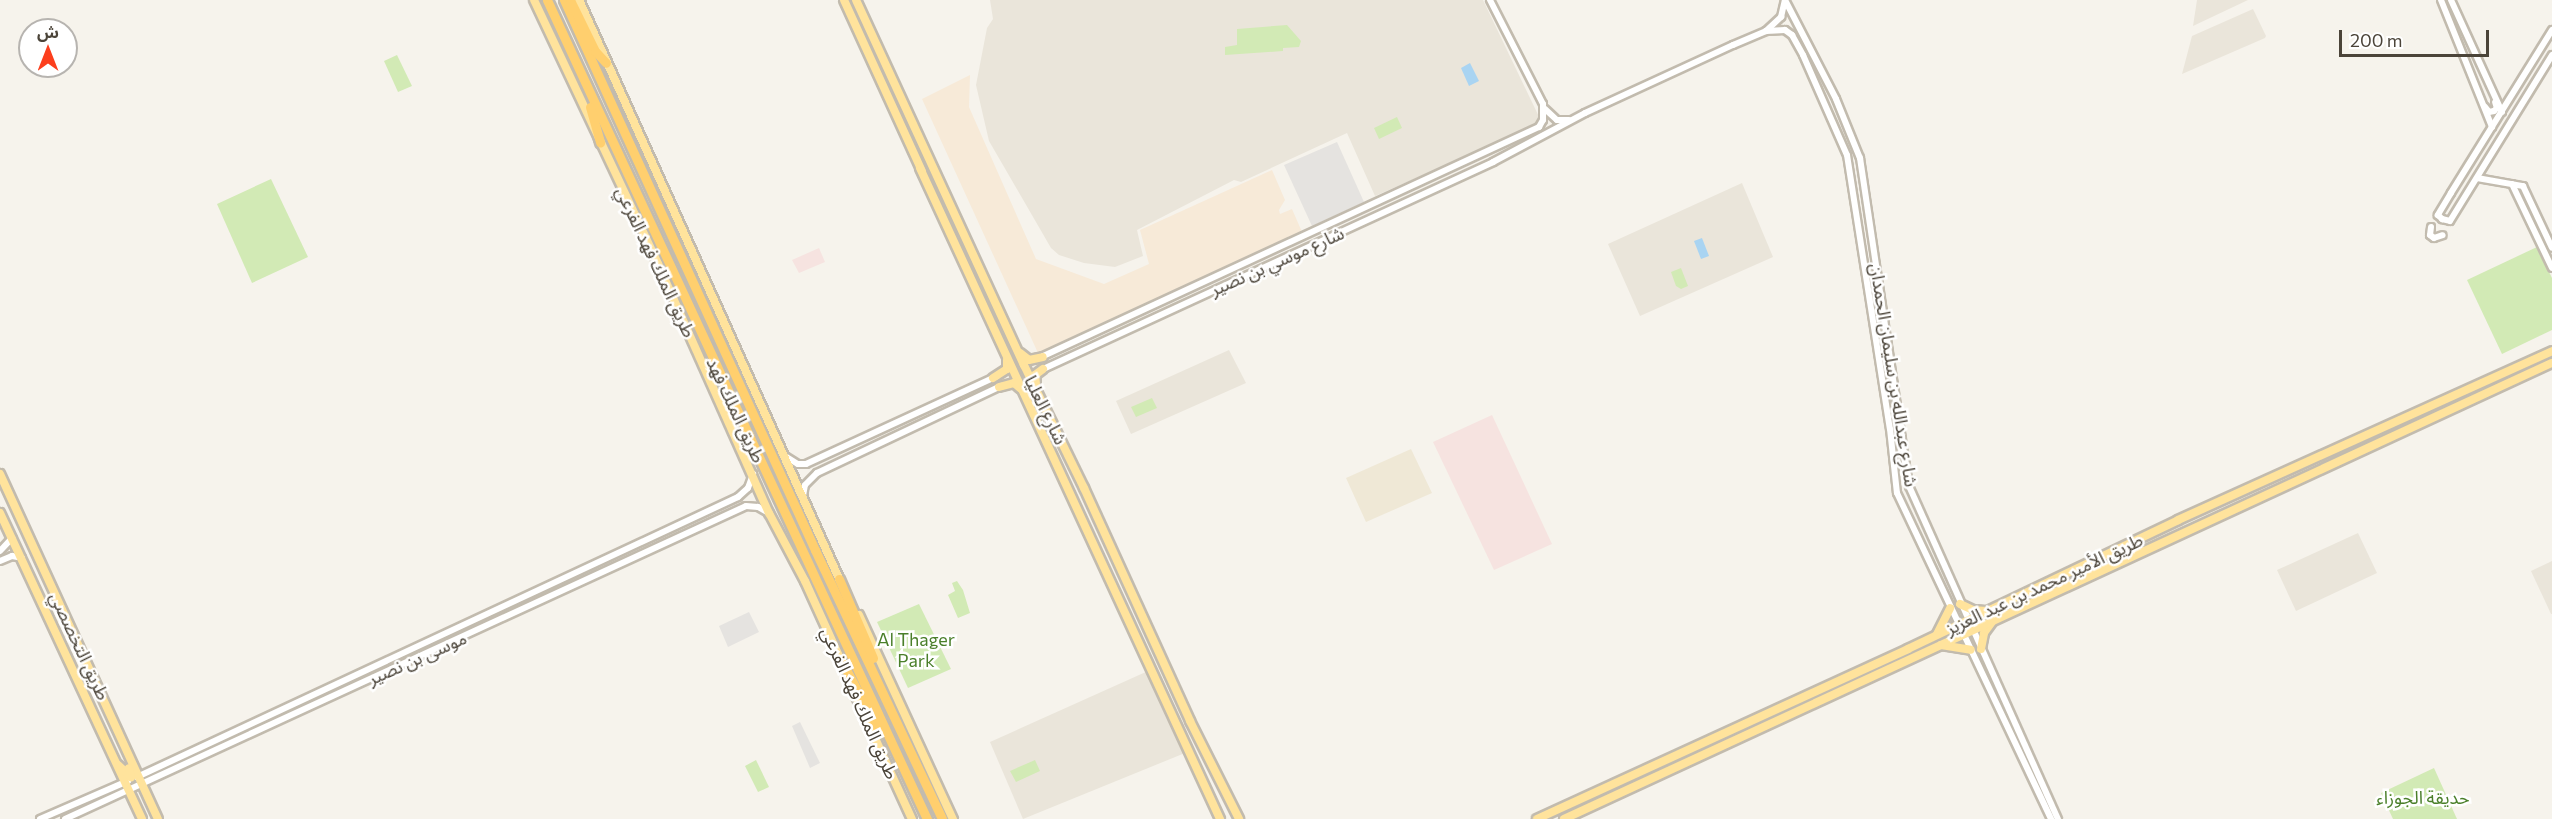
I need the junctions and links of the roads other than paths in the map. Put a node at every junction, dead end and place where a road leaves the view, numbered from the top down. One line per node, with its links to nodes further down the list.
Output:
1 (534, 0): 25 (main road, طريق الملك فهد الفرعي)
2 (547, 0): 18 (highway, طريق الملك فهد)
3 (564, 0): 84 (highway, طريق الملك فهد)
4 (570, 0): 17 (highway)
5 (579, 0): 17 (main road, طريق الملك فهد الفرعي)
6 (844, 0): 26 (main road, شارع العليا)
7 (856, 0): 27 (main road, شارع العليا)
8 (1490, 0): 13 (street)
9 (1496, 0): 13 (street)
10 (1785, 0): 15 (street); 66 (street, شارع عبدالله بن سليمان الحمدان)
11 (2441, 0): 20 (street)
12 (2451, 0): 19 (street)
13 (1503, 24): 21 (street)
14 (2552, 30): 22 (street)
15 (1766, 31): 23 (street, شارع موسي بن نصير); 67 (street)
16 (2552, 55): 28 (street)
17 (606, 63): 50 (main road, طريق الملك فهد الفرعي)
18 (583, 81): 25 (highway); 89 (highway, طريق الملك فهد)
19 (2494, 98): 20 (street); 22 (street)
20 (2483, 104): 24 (street)
21 (1545, 109): 23 (street); 38 (street, شارع موسي بن نصير)
22 (2502, 112): 24 (street)
23 (1585, 113): 43 (street, شارع موسي بن نصير)
24 (2492, 127): 28 (street)
25 (600, 143): 54 (main road, طريق الملك فهد الفرعي)
26 (920, 168): 27 (main road); 36 (main road, شارع العليا)
27 (932, 169): 34 (main road, شارع العليا)
28 (2477, 178): 29 (street)
29 (2512, 184): 32 (street); 33 (street)
30 (2431, 226): 31 (street)
31 (2443, 235)
32 (2552, 248)
33 (2552, 268)
34 (1014, 345): 37 (main road, شارع العليا); 38 (main road)
35 (2552, 351): 69 (main road, طريق الأمير محمد بن عبد العزيز)
36 (1006, 354): 37 (main road); 42 (main road, شارع العليا); 45 (main road)
37 (1019, 354): 41 (main road, شارع العليا)
38 (1043, 357): 39 (street, شارع موسي بن نصير)
39 (1034, 361): 41 (street, شارع موسي بن نصير); 43 (street)
40 (2552, 363): 71 (main road, طريق الأمير محمد بن عبد العزيز)
41 (1024, 365): 42 (street, شارع موسي بن نصير); 44 (main road, شارع العليا)
42 (1012, 369): 45 (street, شارع موسي بن نصير); 46 (main road, شارع العليا)
43 (1041, 370): 44 (street, شارع موسي بن نصير); 48 (main road)
44 (1029, 376): 46 (street, شارع موسي بن نصير); 48 (main road, شارع العليا)
45 (993, 378): 51 (street, شارع موسي بن نصير)
46 (1017, 380): 47 (street, شارع موسي بن نصير); 49 (main road, شارع العليا)
47 (999, 387): 49 (main road); 52 (street, شارع موسي بن نصير)
48 (1037, 391): 82 (main road, شارع العليا)
49 (1024, 393): 83 (main road, شارع العليا)
50 (782, 455): 51 (street); 56 (main road, طريق الملك فهد الفرعي)
51 (812, 462): 52 (street)
52 (817, 473): 56 (street)
53 (0, 474): 90 (main road, طريق التخصصي)
54 (753, 474): 55 (street); 59 (main road, طريق الملك فهد الفرعي)
55 (738, 497): 57 (street); 65 (street)
56 (802, 500): 64 (main road, طريق الملك فهد الفرعي)
57 (746, 506): 59 (street); 68 (street, موسى بن نصير)
58 (0, 513): 60 (main road, طريق التخصصي)
59 (769, 513): 81 (main road, طريق الملك فهد الفرعي)
60 (12, 538): 61 (street); 62 (main road, طريق التخصصي)
61 (0, 552): 63 (street)
62 (21, 558): 63 (street); 91 (main road, طريق التخصصي)
63 (0, 560)
64 (839, 579): 84 (highway); 108 (main road, طريق الملك فهد الفرعي)
65 (515, 601): 68 (street); 76 (street)
66 (1960, 604): 69 (main road); 70 (street, شارع عبدالله بن سليمان الحمدان)
67 (1950, 608): 72 (street); 74 (main road)
68 (520, 611): 78 (street, موسى بن نصير)
69 (1987, 611): 70 (main road, طريق الأمير محمد بن عبد العزيز)
70 (1968, 620): 72 (main road, طريق الأمير محمد بن عبد العزيز); 73 (street, شارع عبدالله بن سليمان الحمدان)
71 (1993, 621): 73 (main road, طريق الأمير محمد بن عبد العزيز); 79 (main road)
72 (1958, 624): 74 (main road, طريق الأمير محمد بن عبد العزيز); 75 (street)
73 (1973, 630): 75 (main road, طريق الأمير محمد بن عبد العزيز); 79 (street, شارع عبدالله بن سليمان الحمدان)
74 (1937, 634): 85 (main road, طريق الأمير محمد بن عبد العزيز)
75 (1964, 637): 77 (main road, طريق الأمير محمد بن عبد العزيز); 80 (street)
76 (435, 638): 78 (street); 92 (street)
77 (1941, 645): 80 (main road); 88 (main road, طريق الأمير محمد بن عبد العزيز)
78 (440, 648): 93 (street, موسى بن نصير)
79 (1981, 648): 114 (street, شارع عبدالله بن سليمان الحمدان)
80 (1971, 650): 113 (street)
81 (842, 662): 89 (highway); 105 (main road, طريق الملك فهد الفرعي)
82 (1177, 692): 83 (main road); 86 (main road, شارع العليا)
83 (1166, 696): 87 (main road, شارع العليا)
84 (895, 716): 107 (highway, طريق الملك فهد)
85 (1755, 718): 88 (main road); 100 (main road, طريق الأمير محمد بن عبد العزيز)
86 (1190, 721): 87 (main road); 110 (main road, شارع العليا)
87 (1178, 724): 109 (main road, شارع العليا)
88 (1738, 739): 112 (main road, طريق الأمير محمد بن عبد العزيز)
89 (895, 751): 106 (highway, طريق الملك فهد)
90 (129, 754): 91 (main road); 94 (main road, طريق التخصصي)
91 (116, 763): 95 (main road, طريق التخصصي)
92 (148, 771): 93 (street); 94 (street)
93 (151, 778): 94 (street, موسى بن نصير)
94 (139, 780): 95 (street); 98 (main road, طريق التخصصي)
95 (127, 786): 96 (street); 97 (street); 99 (main road, طريق التخصصي)
96 (114, 787): 97 (street); 101 (street)
97 (118, 794): 102 (street)
98 (150, 801): 99 (main road); 104 (main road, طريق التخصصي)
99 (137, 808): 103 (main road, طريق التخصصي)
100 (1547, 816): 111 (main road, طريق الأمير محمد بن عبد العزيز)
101 (40, 819)
102 (65, 819)
103 (142, 819)
104 (158, 819)
105 (912, 819)
106 (927, 819)
107 (942, 819)
108 (953, 819)
109 (1220, 819)
110 (1239, 819)
111 (1537, 819)
112 (1564, 819)
113 (2051, 819)
114 (2058, 819)

